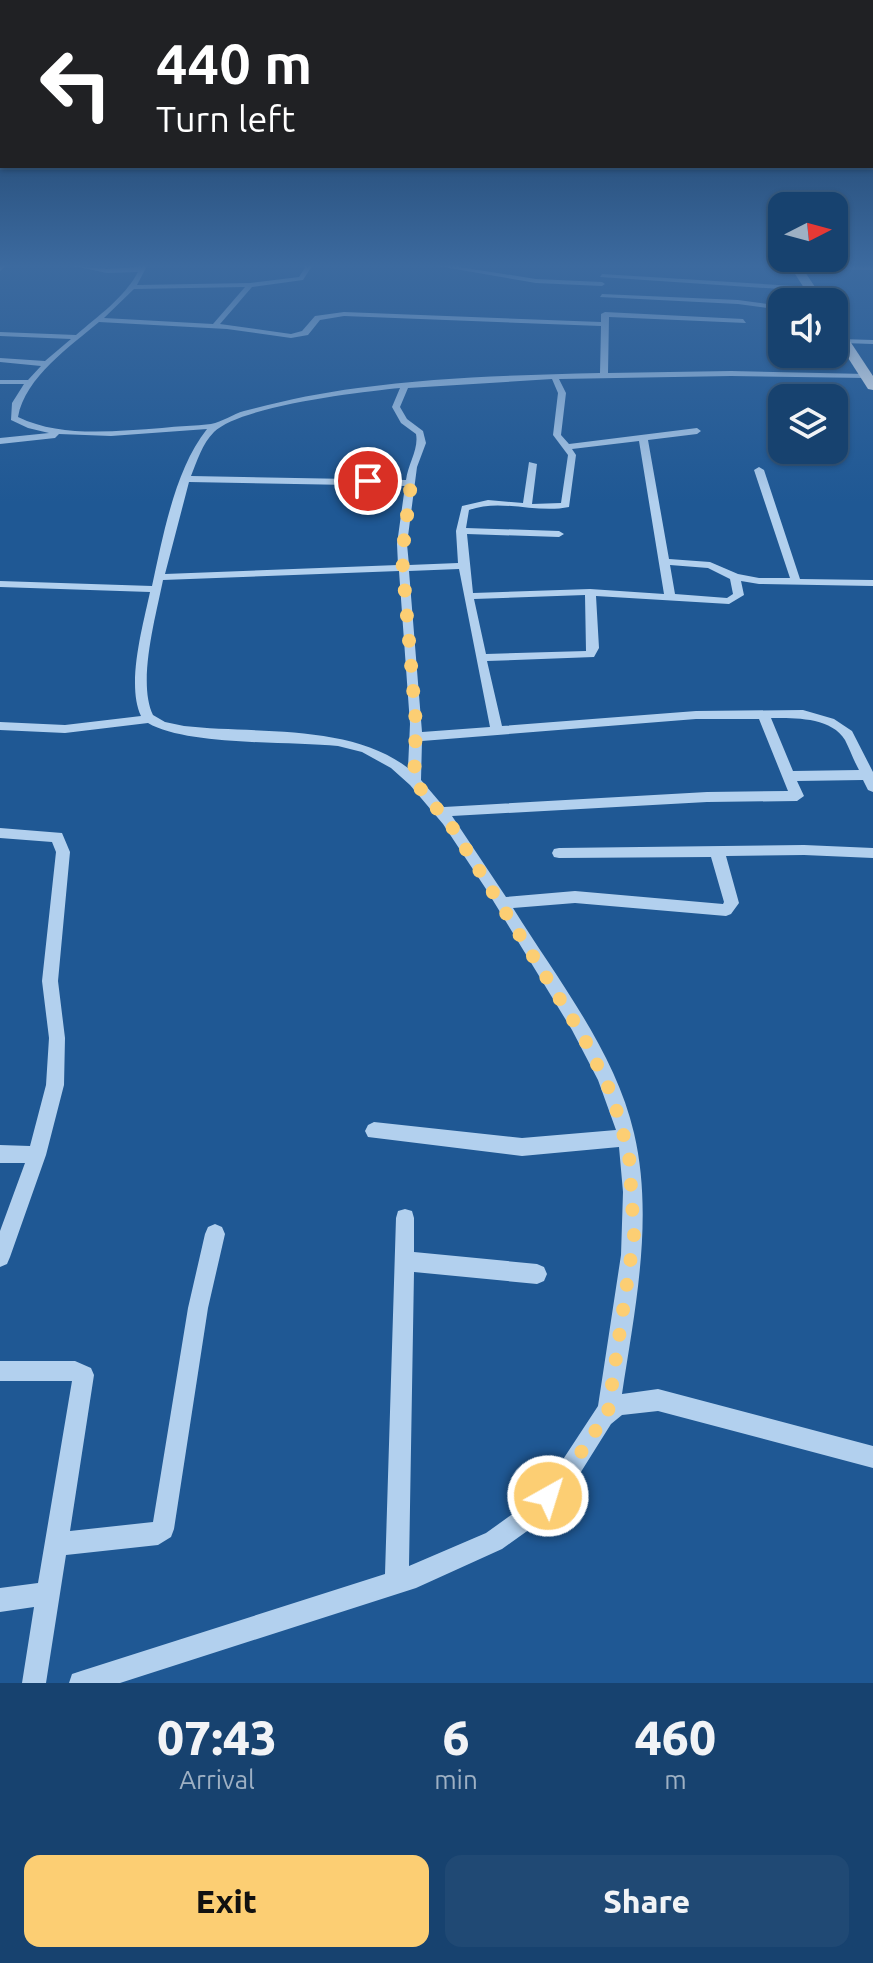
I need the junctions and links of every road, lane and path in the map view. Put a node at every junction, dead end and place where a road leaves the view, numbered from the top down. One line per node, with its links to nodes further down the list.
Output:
1 (71, 345): 5 (street)
2 (605, 345): 6 (street)
3 (848, 348): 8 (highway)
4 (0, 360): 5 (street)
5 (48, 364): 10 (street)
6 (604, 374): 7 (street); 8 (street)
7 (554, 376): 11 (street); 17 (street)
8 (870, 379)
9 (0, 382): 10 (street)
10 (29, 382): 14 (street)
11 (405, 386): 12 (street); 21 (street)
12 (216, 426): 14 (street); 20 (street)
13 (697, 431): 15 (street)
14 (83, 432): 16 (street)
15 (643, 437): 17 (street); 25 (street)
16 (0, 441)
17 (569, 447): 22 (street)
18 (532, 464): 22 (street)
19 (759, 470): 29 (street)
20 (186, 479): 21 (street); 30 (street)
21 (411, 483): 27 (street)
22 (527, 506): 23 (street)
23 (461, 531): 24 (street); 26 (street)
24 (559, 534)
25 (666, 562): 28 (street); 35 (street)
26 (464, 566): 27 (street); 34 (street)
27 (403, 571): 30 (street); 41 (street)
28 (735, 577): 29 (street); 35 (street)
29 (796, 582): 31 (street)
30 (158, 583): 32 (street); 38 (street)
31 (873, 583)
32 (0, 584)
33 (590, 592): 34 (street); 35 (street); 36 (street)
34 (470, 596): 36 (street)
35 (670, 596)
36 (482, 658): 40 (street)
37 (763, 713): 40 (street); 42 (street); 43 (street)
38 (148, 719): 39 (street); 44 (street)
39 (0, 726)
40 (497, 731): 41 (street)
41 (416, 737): 44 (street)
42 (869, 772): 43 (street)
43 (790, 776): 45 (street)
44 (414, 781): 45 (street)
45 (439, 812): 50 (street)
46 (0, 833): 54 (street)
47 (717, 851): 48 (street); 49 (street); 50 (street)
48 (559, 853)
49 (873, 853)
50 (502, 903): 52 (street)
51 (374, 1131): 52 (street)
52 (625, 1138): 61 (street)
53 (0, 1154): 54 (street)
54 (37, 1155): 57 (street)
55 (405, 1218): 58 (street)
56 (215, 1234): 63 (street)
57 (0, 1257)
58 (404, 1261): 59 (street); 64 (street)
59 (537, 1274)
60 (0, 1371): 63 (street)
61 (608, 1412): 62 (street); 64 (street)
62 (873, 1457)
63 (59, 1544): 65 (street)
64 (397, 1582): 68 (street)
65 (49, 1593): 66 (street); 67 (street)
66 (0, 1600)
67 (34, 1683)
68 (81, 1683)

